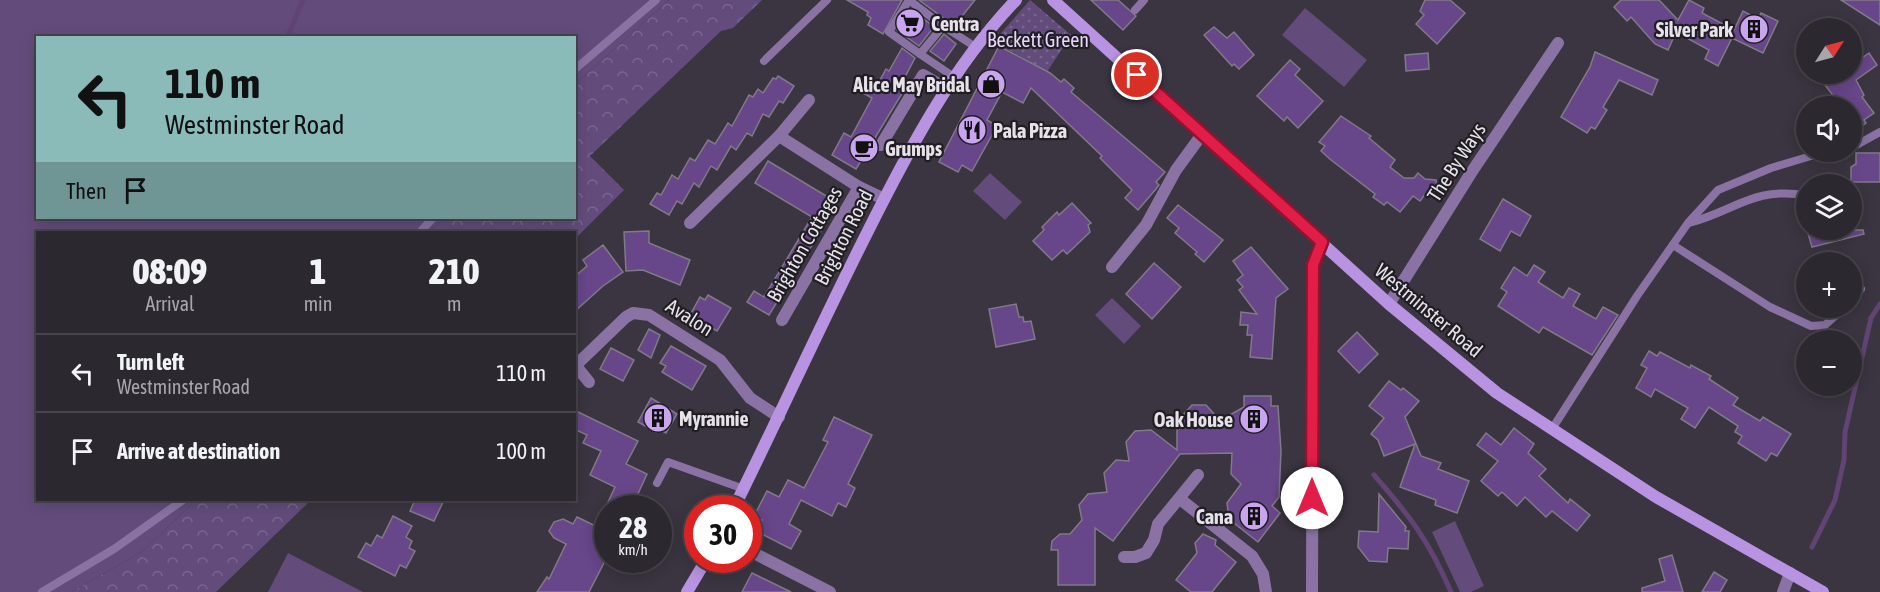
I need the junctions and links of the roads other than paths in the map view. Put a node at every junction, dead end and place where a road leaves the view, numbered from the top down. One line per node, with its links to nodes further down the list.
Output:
1 (656, 0): 12 (lane)
2 (827, 0): 11 (lane)
3 (1016, 0): 9 (street, Brighton Road)
4 (1053, 0): 17 (street, Westminster Road)
5 (1144, 0): 6 (lane)
6 (1135, 10)
7 (943, 26): 9 (lane); 10 (lane); 10 (lane)
8 (1558, 43): 34 (street, The By Ways)
9 (974, 46): 13 (street, Brighton Road)
10 (920, 54): 13 (lane)
11 (764, 62)
12 (576, 68)
13 (954, 77): 14 (street, Brighton Road)
14 (947, 89): 20 (street); 24 (street, Brighton Road)
15 (809, 100): 18 (street)
16 (1880, 132): 19 (lane)
17 (1203, 134): 31 (street, Westminster Road); 33 (street)
18 (779, 136): 22 (street); 25 (street)
19 (1862, 142)
20 (881, 145)
21 (1796, 160): 29 (lane)
22 (860, 188): 24 (street); 36 (street, Brighton Cottages)
23 (1796, 193): 29 (lane)
24 (884, 199): 40 (street, Brighton Road)
25 (704, 211): 27 (street); 28 (street)
26 (432, 219): 30 (lane)
27 (690, 223)
28 (710, 223)
29 (1688, 223): 32 (lane)
30 (421, 231)
31 (1322, 242): 34 (street, Westminster Road); 56 (street)
32 (1672, 245): 35 (lane); 41 (lane)
33 (1112, 267)
34 (1389, 303): 41 (street, Westminster Road)
35 (1833, 318)
36 (782, 320)
37 (576, 366): 40 (street, Avalon)
38 (576, 368): 39 (street)
39 (589, 382)
40 (779, 417): 44 (street, Brighton Road)
41 (1552, 429): 51 (street, Westminster Road)
42 (1198, 475): 46 (street)
43 (657, 483): 44 (lane)
44 (744, 489): 45 (street, Brighton Road)
45 (741, 495)
46 (1180, 499): 49 (street); 55 (street)
47 (182, 501): 52 (lane)
48 (762, 557): 54 (street)
49 (1124, 557)
50 (698, 573): 53 (street)
51 (1790, 573): 57 (street); 58 (street, Westminster Road)
52 (42, 592)
53 (687, 592)
54 (830, 592)
55 (1266, 592)
56 (1312, 592)
57 (1783, 592)
58 (1823, 592)

